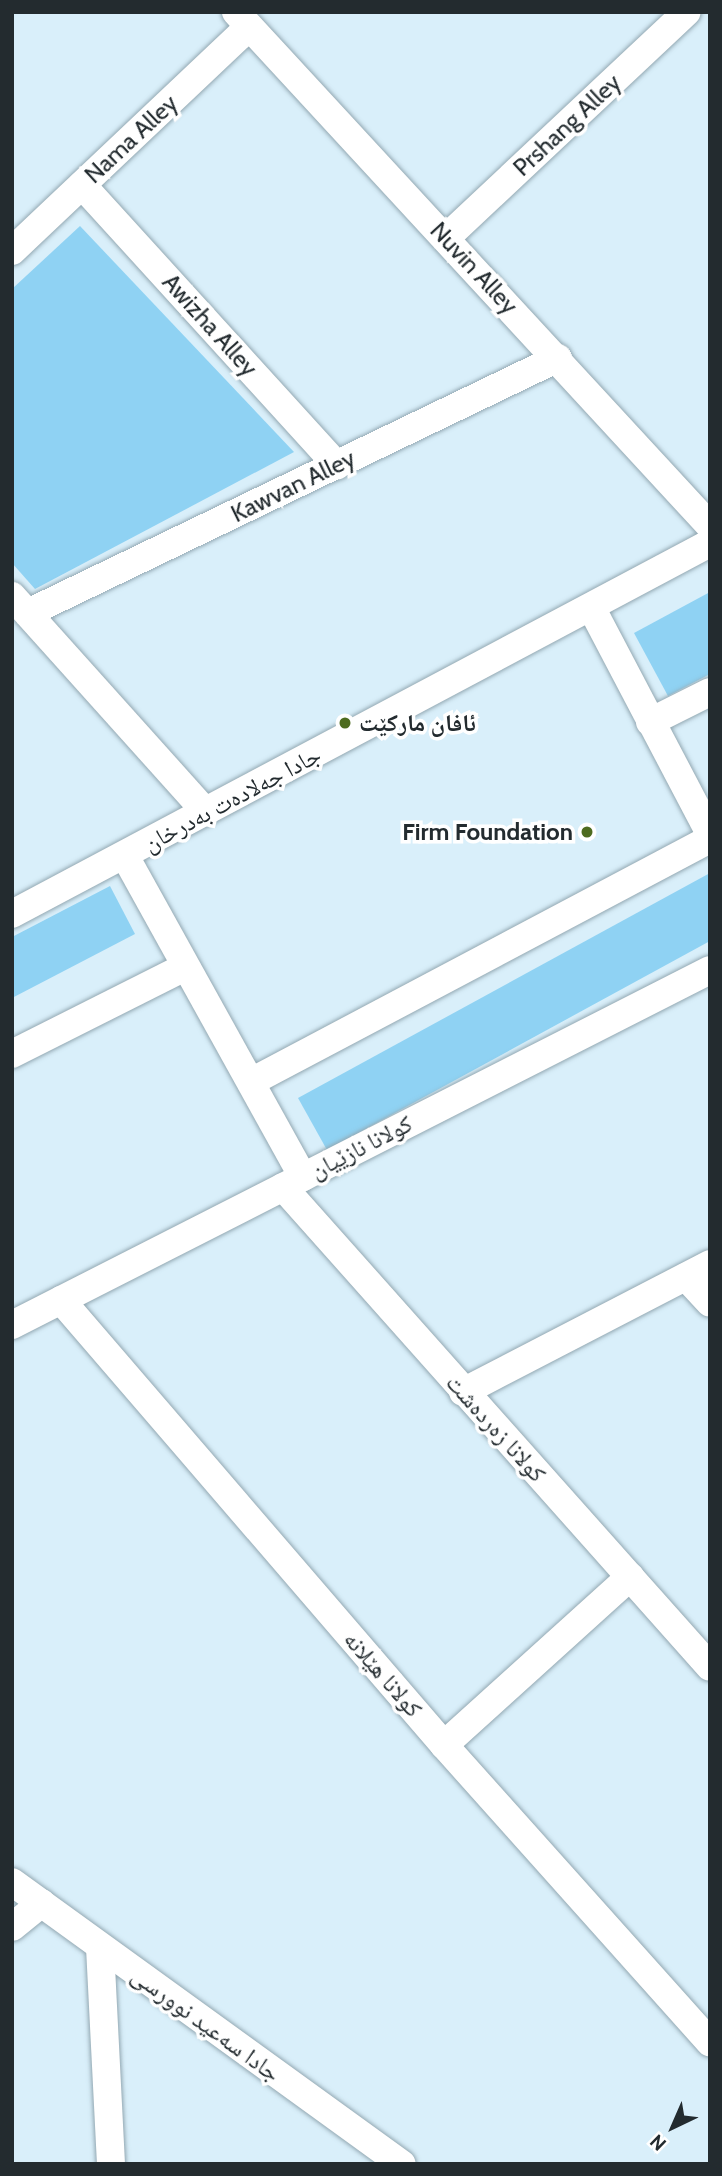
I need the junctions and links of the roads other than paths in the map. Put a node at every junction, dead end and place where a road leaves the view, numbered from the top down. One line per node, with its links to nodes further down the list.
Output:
1 (687, 12): 4 (street, Prshang Alley)
2 (243, 20): 3 (street, Nama Alley); 4 (street, Nuvin Alley)
3 (82, 185): 5 (street, Nama Alley); 7 (street, Awizha Alley)
4 (446, 238): 6 (street, Nuvin Alley)
5 (12, 251)
6 (558, 358): 7 (street, Kawvan Alley); 8 (street, Nuvin Alley)
7 (337, 465): 10 (street, Kawvan Alley)
8 (710, 526)
9 (710, 543): 11 (street, جادا جەلادەت بەدرخان)
10 (20, 605): 14 (street)
11 (591, 607): 13 (street); 14 (street, جادا جەلادەت بەدرخان)
12 (710, 692): 13 (street)
13 (650, 722): 15 (street)
14 (206, 812): 16 (street, جادا جەلادەت بەدرخان)
15 (710, 836): 21 (street)
16 (125, 856): 17 (street, جادا جەلادەت بەدرخان); 18 (street, کولانا زەردەشت)
17 (12, 914)
18 (185, 967): 20 (street); 21 (street, کولانا زەردەشت)
19 (710, 970): 22 (street, کولانا نازێیان)
20 (12, 1054)
21 (251, 1083): 22 (street, کولانا زەردەشت)
22 (293, 1182): 24 (street, کولانا نازێیان); 27 (street, کولانا زەردەشت)
23 (698, 1270): 25 (street); 27 (street)
24 (61, 1300): 26 (street, کولانا نازێیان); 30 (street, کولانا هێلانە)
25 (710, 1303)
26 (12, 1325)
27 (463, 1392): 28 (street, کولانا زەردەشت)
28 (630, 1577): 29 (street, کولانا زەردەشت); 30 (street)
29 (710, 1667)
30 (444, 1745): 35 (street, کولانا هێلانە)
31 (12, 1882): 32 (street, جادا سەعید نوورسی)
32 (42, 1903): 33 (street); 34 (street, جادا سەعید نوورسی)
33 (12, 1927)
34 (100, 1947): 36 (street); 37 (street, جادا سەعید نوورسی)
35 (710, 2043)
36 (111, 2164)
37 (402, 2164)

